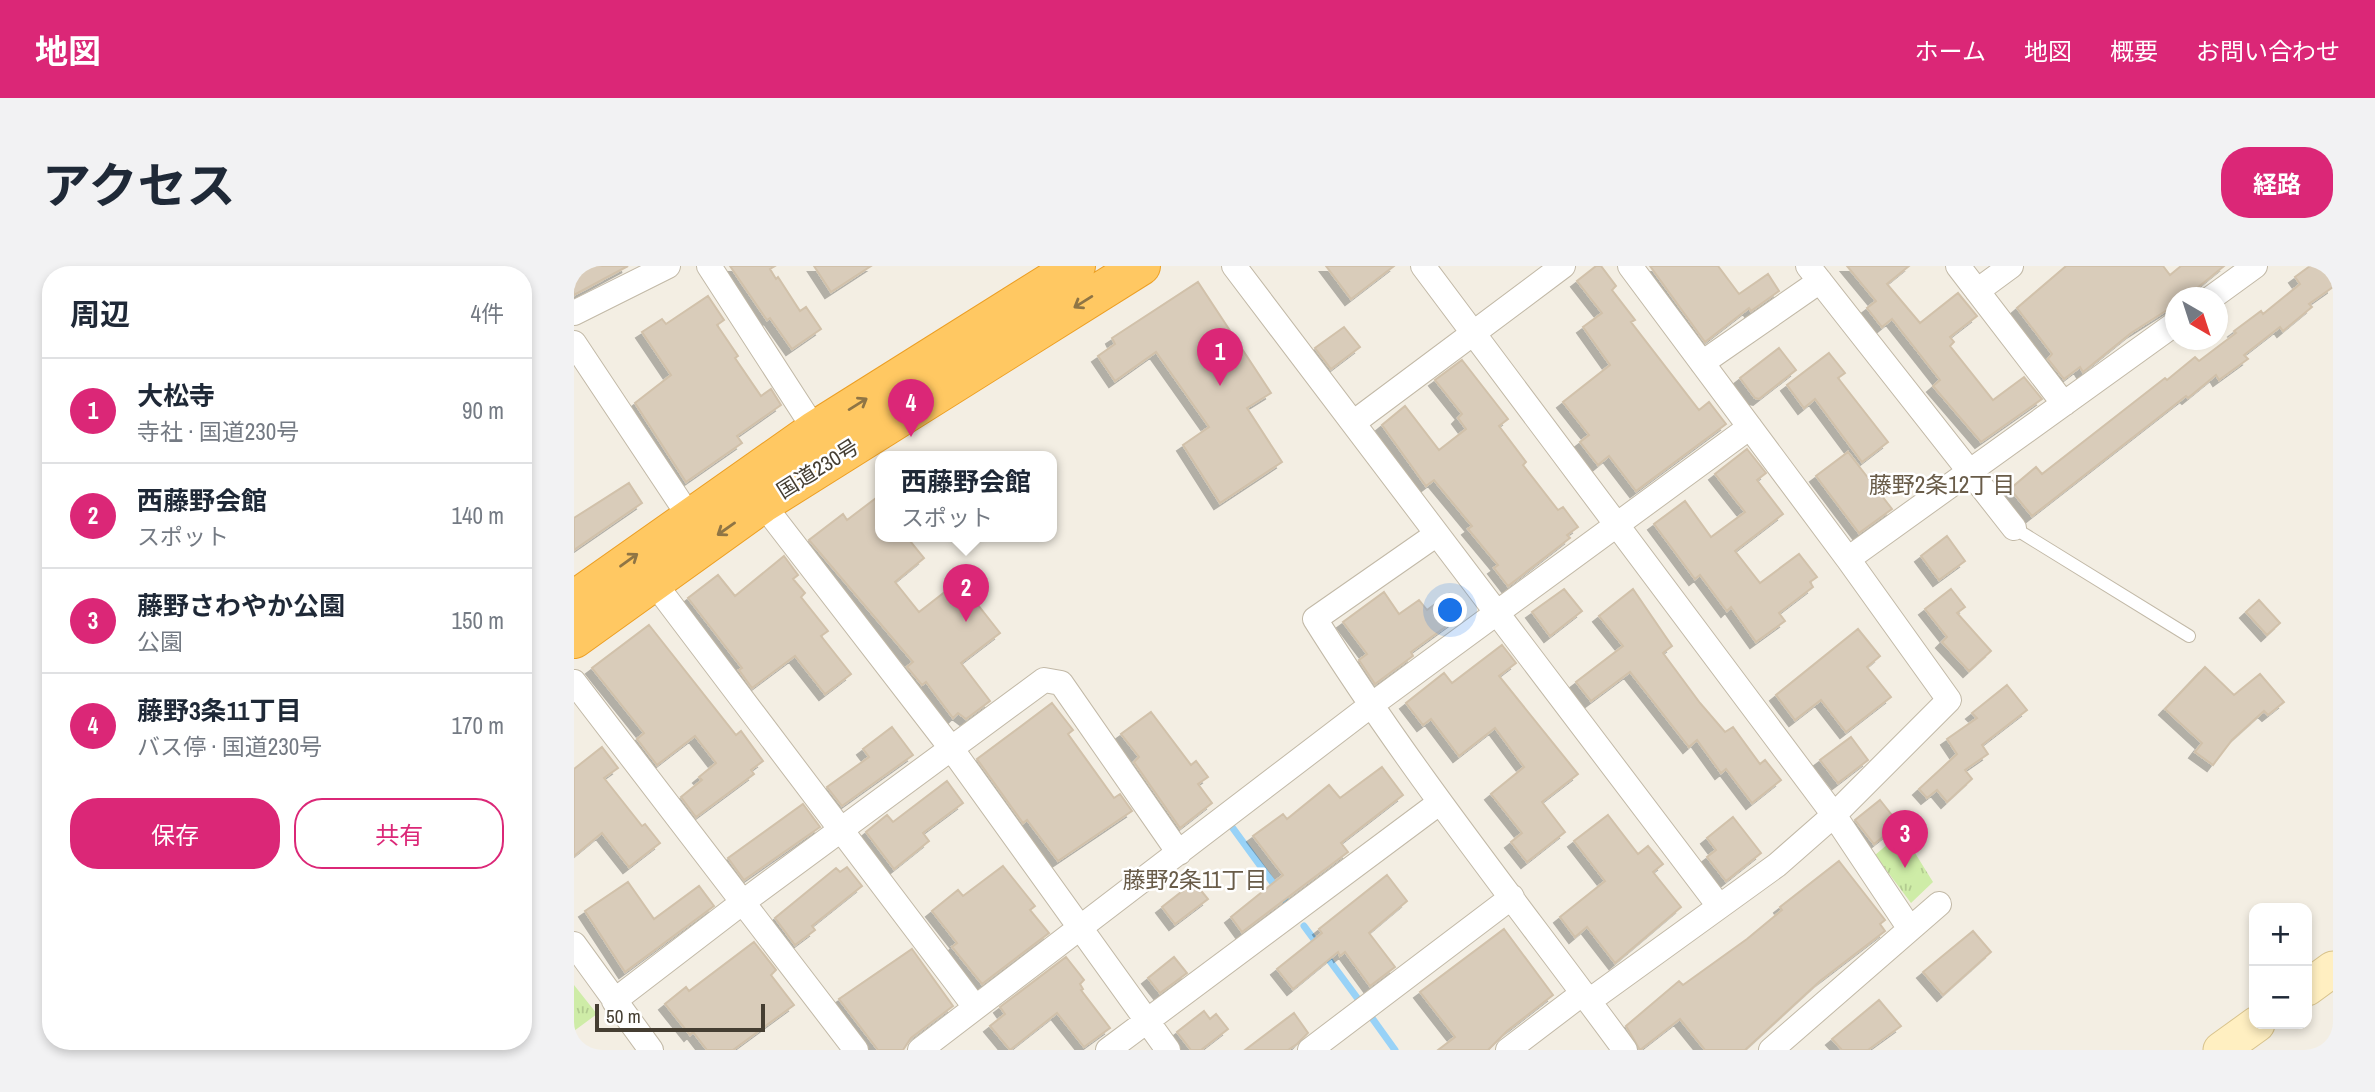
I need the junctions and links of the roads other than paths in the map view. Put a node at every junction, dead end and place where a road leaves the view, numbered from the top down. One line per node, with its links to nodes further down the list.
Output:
1 (668, 266): 15 (street)
2 (709, 266): 23 (street)
3 (1076, 266): 23 (highway, 国道230号, one-way to 3)
4 (1141, 266): 25 (highway, 国道230号, one-way to 25)
5 (1234, 266): 21 (street)
6 (1423, 266): 17 (street)
7 (1563, 266): 17 (street)
8 (1630, 266): 19 (street)
9 (1958, 266): 14 (street)
10 (2011, 266): 14 (street)
11 (2255, 266): 13 (street)
12 (1814, 274): 19 (street); 24 (street)
13 (2226, 287)
14 (1977, 291): 20 (street)
15 (574, 313)
16 (2165, 330): 20 (street)
17 (1473, 334): 21 (street); 27 (street)
18 (574, 342): 26 (street)
19 (1702, 363): 22 (street)
20 (2064, 404): 24 (street)
21 (1353, 423): 29 (street)
22 (1750, 427): 27 (street); 30 (street)
23 (815, 430): 25 (highway, 国道230号)
24 (1968, 473): 28 (street); 30 (street)
25 (753, 491): 26 (highway, 国道230号); 31 (highway, 国道230号, one-way to 31); 38 (street)
26 (690, 516): 32 (highway, 国道230号, one-way to 26)
27 (1615, 526): 33 (street); 40 (street)
28 (2014, 528): 34 (lane)
29 (1437, 534): 33 (street); 37 (street)
30 (1848, 559): 40 (street)
31 (652, 580): 35 (highway, 国道230号); 41 (street)
32 (574, 600)
33 (1497, 614): 37 (street); 46 (street)
34 (2189, 636)
35 (574, 639)
36 (574, 682): 44 (street)
37 (1370, 706): 39 (street); 42 (street)
38 (951, 748): 41 (street); 42 (street); 47 (street)
39 (1439, 803): 43 (street); 55 (street)
40 (1834, 814): 46 (street); 48 (street)
41 (841, 830): 44 (street); 54 (street)
42 (1179, 853): 47 (street)
43 (1513, 898): 52 (street); 62 (street)
44 (743, 902): 53 (street); 58 (street)
45 (1939, 904): 48 (street)
46 (1719, 906): 52 (street)
47 (1080, 927): 54 (street); 55 (street)
48 (1910, 929): 65 (street)
49 (574, 944): 53 (street)
50 (2333, 969): 51 (street)
51 (2312, 984)
52 (1586, 997): 63 (street); 64 (street)
53 (614, 1001): 57 (street)
54 (975, 1007): 59 (street)
55 (1146, 1021): 60 (street); 61 (street)
56 (2250, 1029): 66 (street)
57 (651, 1050)
58 (856, 1050)
59 (920, 1050)
60 (1108, 1050)
61 (1168, 1050)
62 (1310, 1050)
63 (1508, 1050)
64 (1625, 1050)
65 (1771, 1050)
66 (2221, 1050)

